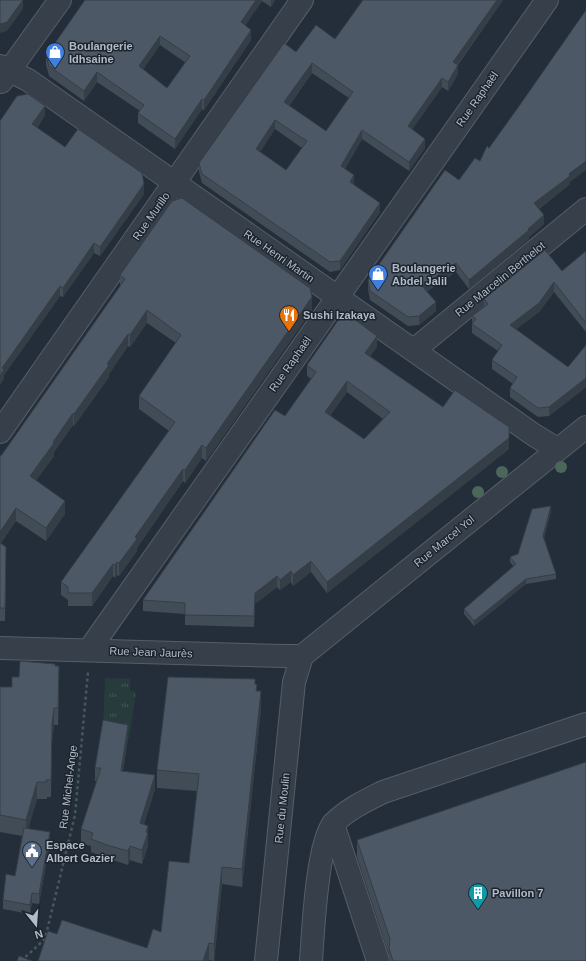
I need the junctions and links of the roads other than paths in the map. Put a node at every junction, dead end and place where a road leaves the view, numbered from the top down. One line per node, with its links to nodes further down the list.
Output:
1 (60, 0): 4 (street)
2 (302, 0): 5 (street, Rue Murillo)
3 (547, 0): 7 (street, Rue Raphaël)
4 (3, 73): 5 (street, Rue Henri Martin)
5 (175, 183): 7 (street, Rue Henri Martin); 10 (street, Rue Murillo)
6 (586, 209): 8 (street, Rue Marcelin Berthelot)
7 (338, 297): 8 (street, Rue Henri Martin); 13 (street, Rue Raphaël)
8 (414, 350): 11 (street, Rue Henri Martin)
9 (586, 427): 11 (street, Rue Marcel Yol)
10 (0, 432)
11 (557, 449): 14 (street, Rue Marcel Yol)
12 (0, 648): 13 (street, Rue Jean Jaurès)
13 (89, 650): 14 (street, Rue Jean Jaurès)
14 (302, 656): 17 (street, Rue du Moulin)
15 (586, 724): 16 (street)
16 (333, 824): 18 (street); 19 (street)
17 (266, 961)
18 (311, 961)
19 (378, 961)

